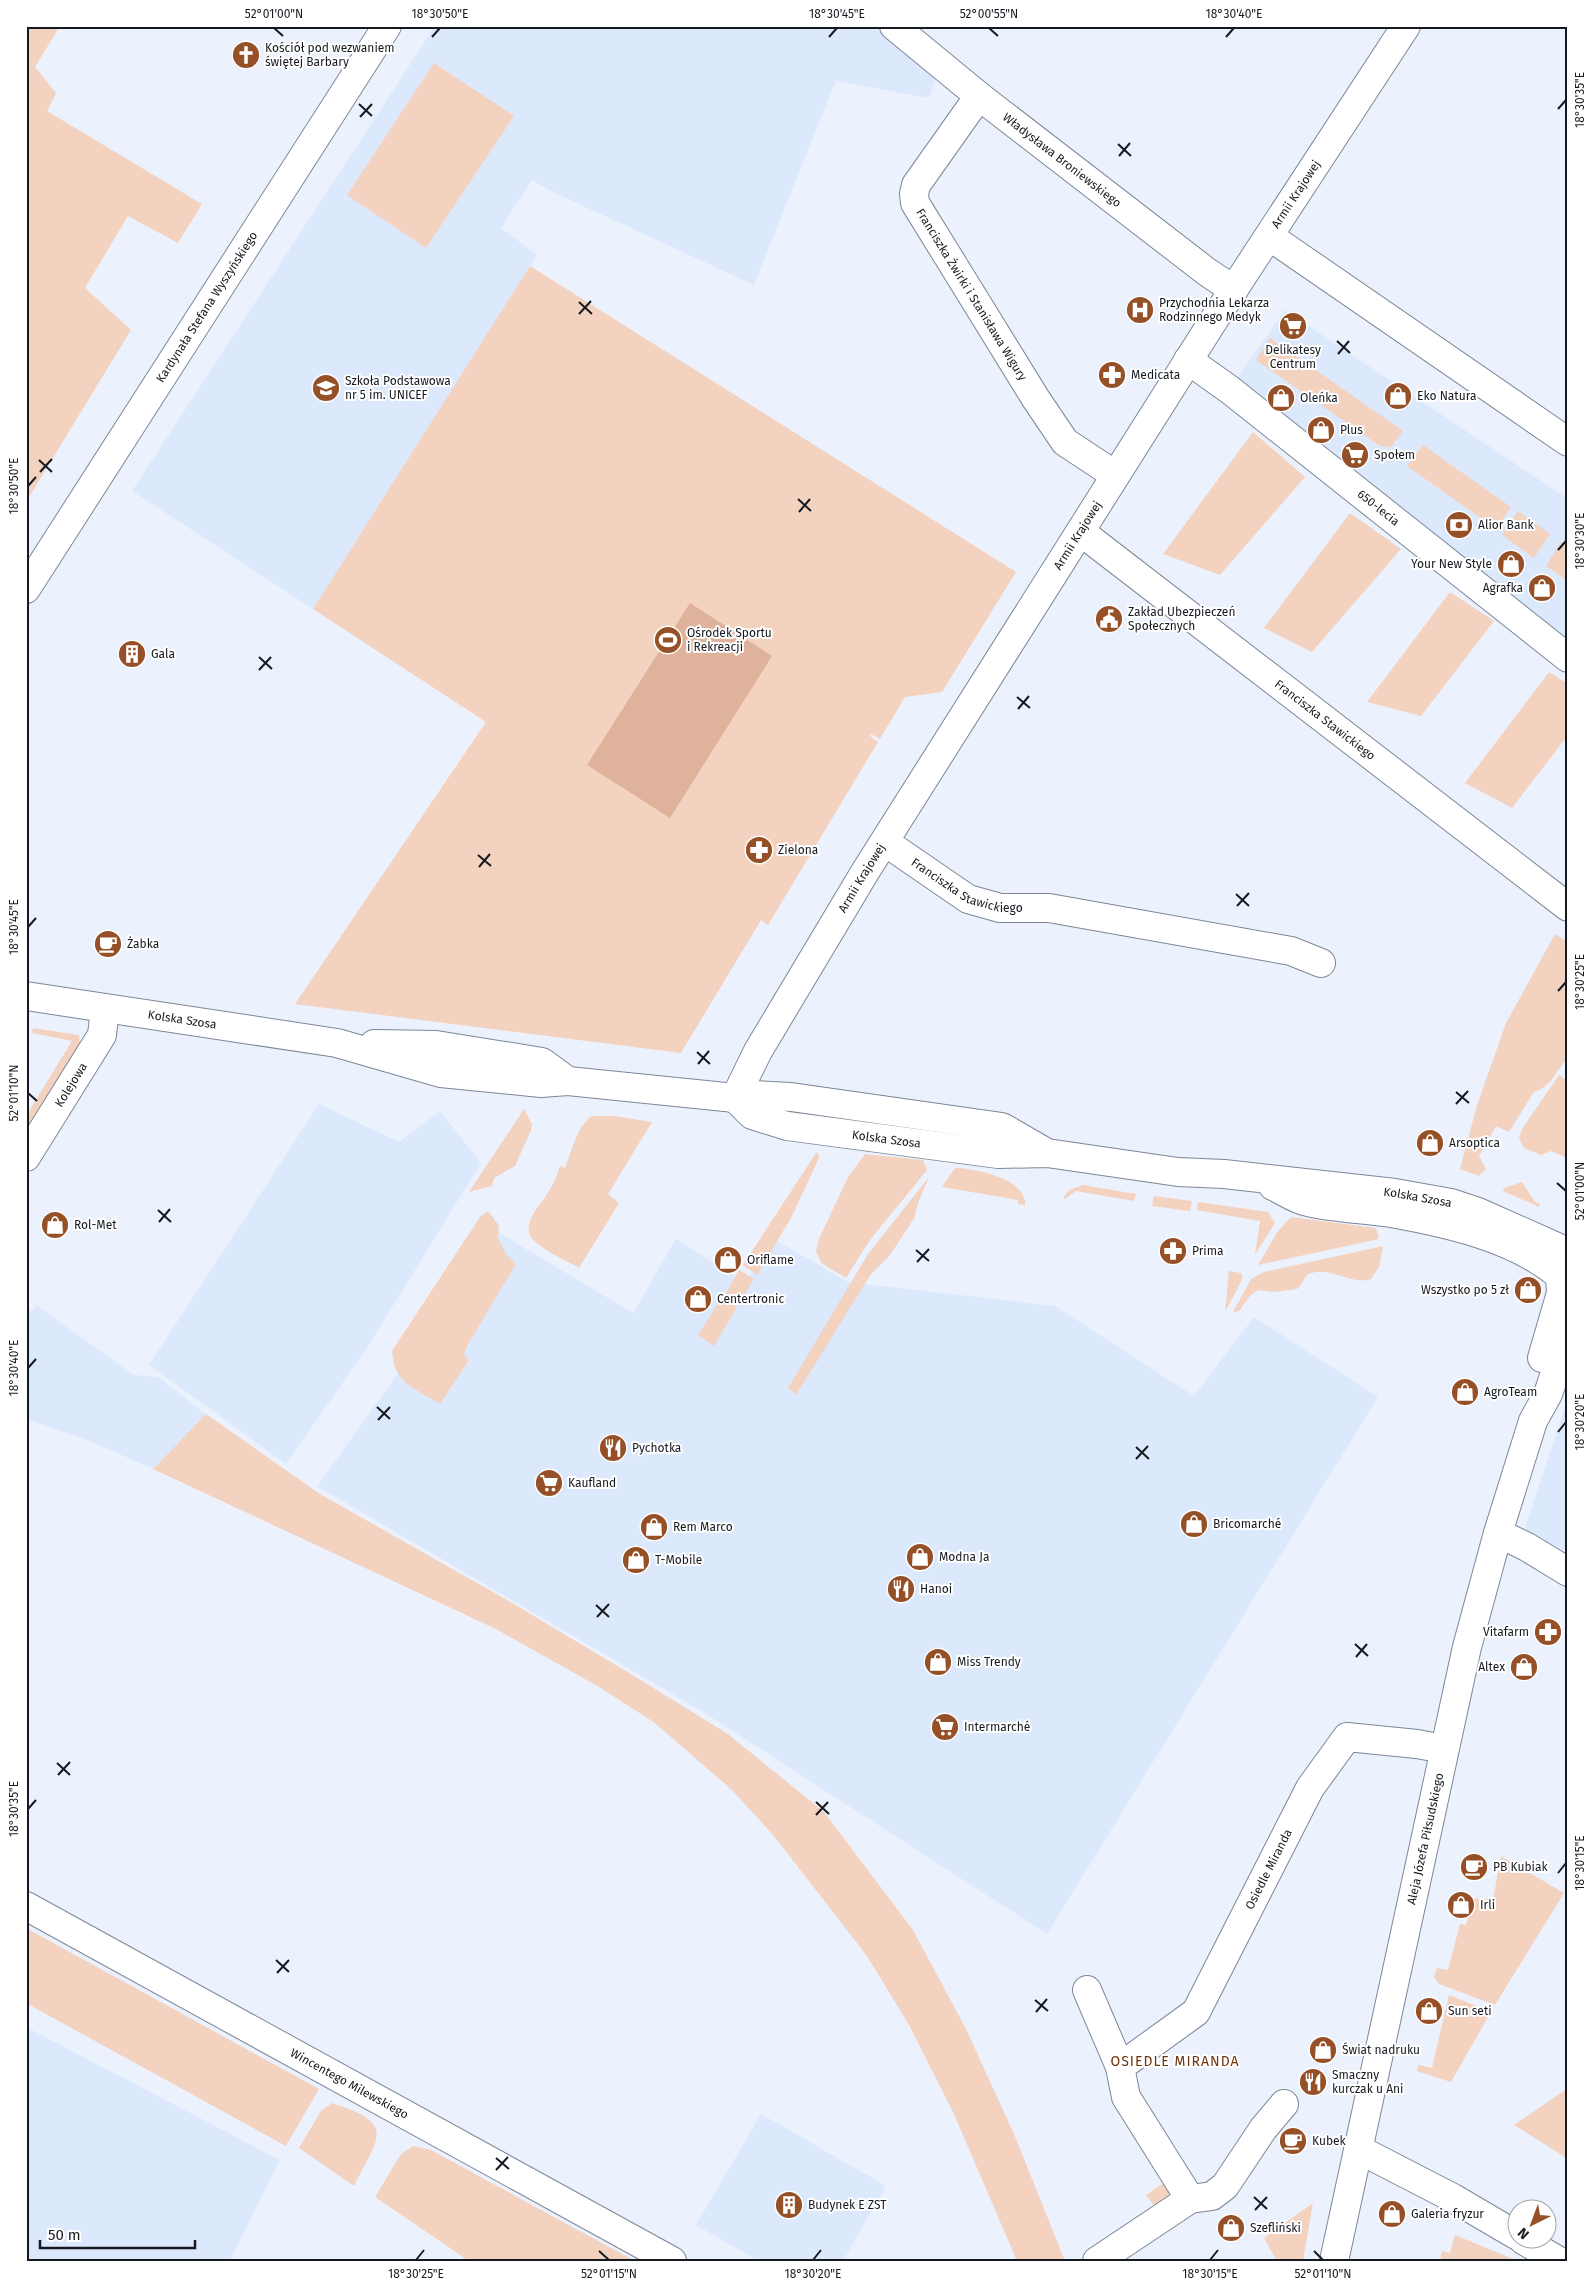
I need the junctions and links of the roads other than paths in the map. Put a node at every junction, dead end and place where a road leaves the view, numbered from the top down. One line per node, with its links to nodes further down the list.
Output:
1 (387, 26): 11 (street, Kardynała Stefana Wyszyńskiego)
2 (894, 26): 4 (street, Władysława Broniewskiego)
3 (1406, 26): 5 (street, Armii Krajowej)
4 (979, 96): 6 (street, Władysława Broniewskiego); 9 (street, Franciszka Żwirki i Stanisława Wigury)
5 (1269, 236): 6 (street, Armii Krajowej); 8 (street)
6 (1234, 290): 7 (street, Armii Krajowej)
7 (1188, 360): 9 (street, Armii Krajowej); 12 (street, 650-lecia)
8 (1568, 442)
9 (1115, 475): 10 (street, Armii Krajowej)
10 (1082, 532): 13 (street, Armii Krajowej); 14 (street, Franciszka Stawickiego)
11 (26, 589)
12 (1568, 658)
13 (885, 842): 15 (street, Franciszka Stawickiego); 18 (street, Armii Krajowej)
14 (1568, 907)
15 (1321, 963)
16 (26, 996): 17 (street, Kolska Szosa)
17 (105, 1009): 19 (street, Kolska Szosa); 23 (street, Kolejowa)
18 (758, 1051): 19 (street, Armii Krajowej); 20 (street, Kolska Szosa); 21 (street, Armii Krajowej)
19 (671, 1090): 21 (street, Kolska Szosa)
20 (791, 1097): 21 (street, Kolska Szosa); 22 (street, Kolska Szosa)
21 (735, 1098): 22 (street, Kolska Szosa)
22 (1046, 1153): 24 (street, Kolska Szosa)
23 (26, 1157)
24 (1566, 1267): 26 (street, Aleja Józefa Piłsudskiego)
25 (1568, 1334): 26 (street, Aleja Józefa Piłsudskiego)
26 (1533, 1421): 27 (street, Aleja Józefa Piłsudskiego)
27 (1498, 1533): 28 (street); 29 (street, Aleja Józefa Piłsudskiego)
28 (1568, 1572)
29 (1444, 1749): 32 (street, Osiedle Miranda); 34 (street, Aleja Józefa Piłsudskiego)
30 (26, 1906): 38 (street, Wincentego Milewskiego)
31 (1087, 1990): 32 (street)
32 (1120, 2067): 35 (street)
33 (1284, 2104): 35 (street)
34 (1358, 2149): 36 (street); 40 (street, Aleja Józefa Piłsudskiego)
35 (1190, 2199): 39 (street)
36 (1506, 2230)
37 (1540, 2250): 41 (street)
38 (672, 2261)
39 (1097, 2261)
40 (1334, 2261)
41 (1559, 2261)

